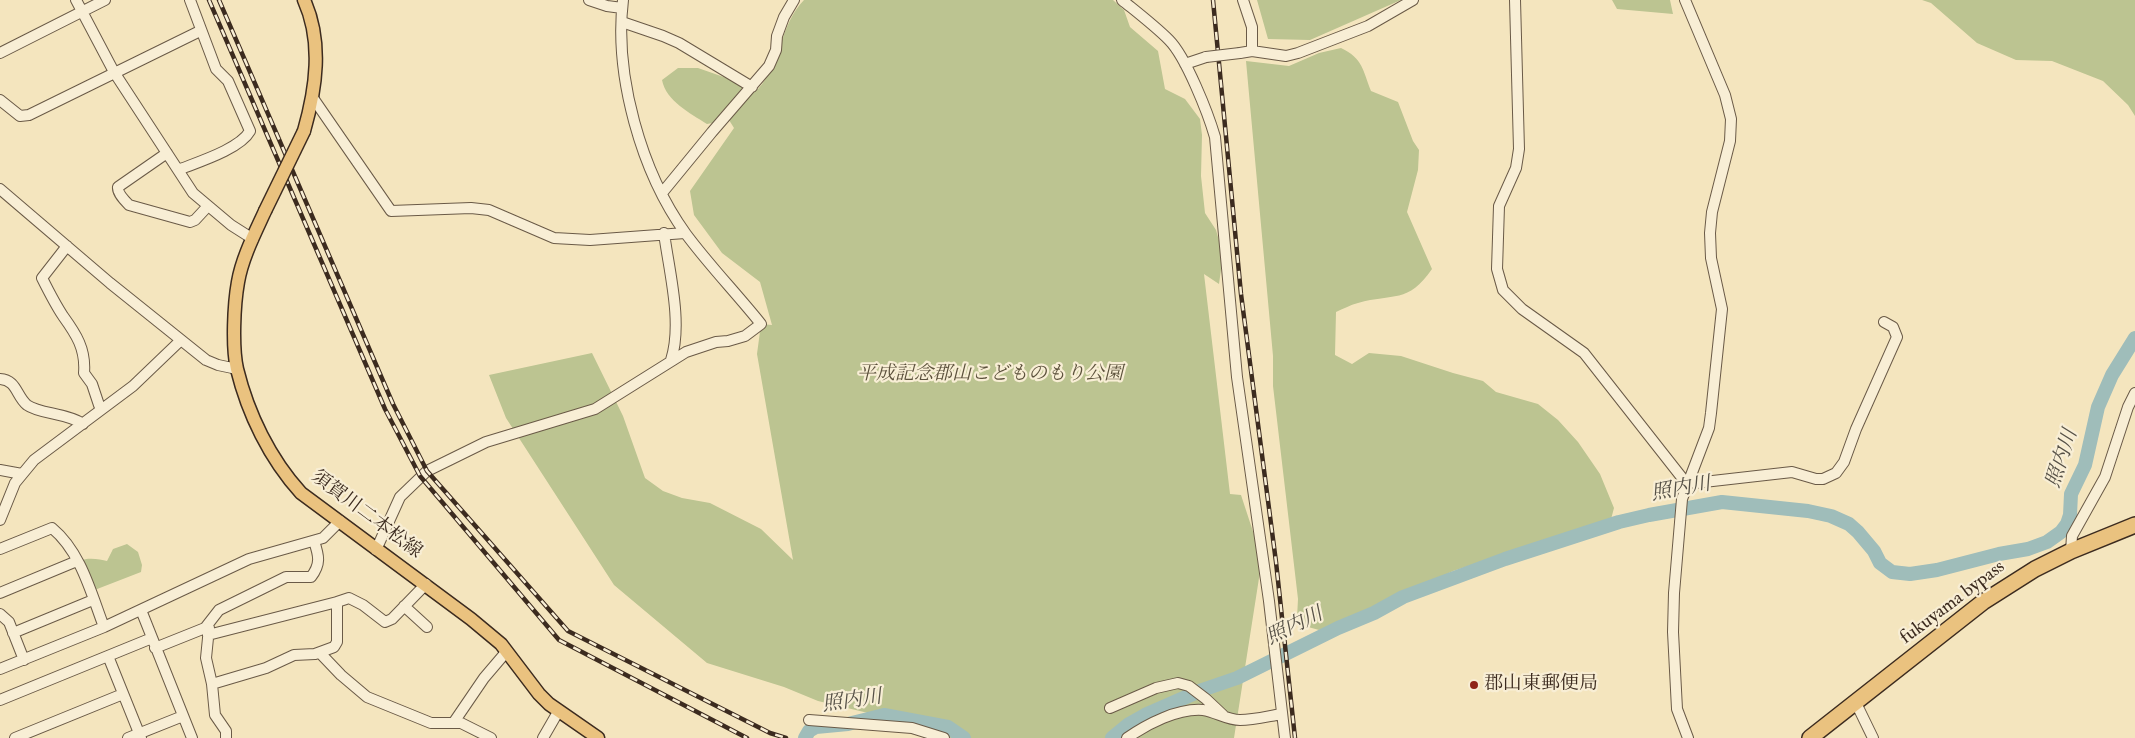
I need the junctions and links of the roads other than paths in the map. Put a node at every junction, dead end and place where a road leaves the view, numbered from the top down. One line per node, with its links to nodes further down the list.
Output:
1 (76, 0): 13 (street)
2 (105, 0): 13 (street)
3 (190, 0): 15 (street)
4 (304, 0): 21 (main road, 須賀川二本松線)
5 (589, 0): 12 (street)
6 (794, 0): 20 (street)
7 (1122, 0): 18 (street)
8 (1243, 0): 16 (street)
9 (1413, 0): 16 (street)
10 (1515, 0): 42 (street)
11 (1685, 0): 42 (street)
12 (623, 4): 14 (street)
13 (82, 13): 17 (street); 19 (street)
14 (622, 22): 20 (street); 26 (street)
15 (200, 30): 19 (street); 24 (street)
16 (1252, 51): 18 (street, bridge)
17 (0, 53)
18 (1185, 64): 74 (street)
19 (114, 72): 22 (street); 23 (street)
20 (752, 87): 26 (street)
21 (313, 98): 28 (street); 30 (main road, 須賀川二本松線, bridge)
22 (0, 100)
23 (167, 153): 24 (street); 27 (street)
24 (178, 170): 27 (street)
25 (0, 189): 31 (street)
26 (662, 193): 29 (street)
27 (208, 206): 30 (street)
28 (664, 233): 29 (street); 34 (street)
29 (685, 233): 34 (street)
30 (253, 239): 35 (main road, 須賀川二本松線)
31 (66, 246): 33 (street); 38 (street)
32 (1884, 322): 42 (street)
33 (181, 340): 35 (street); 38 (street)
34 (671, 360): 48 (street)
35 (237, 369): 44 (main road, 須賀川二本松線)
36 (0, 379): 39 (street)
37 (2135, 393): 49 (street)
38 (102, 409): 39 (street)
39 (84, 424): 41 (street)
40 (0, 470): 41 (street)
41 (22, 474): 43 (street)
42 (1688, 482): 91 (street)
43 (0, 520)
44 (340, 521): 46 (street); 48 (main road, 須賀川二本松線)
45 (2135, 525): 49 (highway, fukuyama bypass)
46 (314, 541): 56 (street); 60 (street)
47 (0, 549): 50 (street)
48 (376, 550): 51 (main road, 須賀川二本松線)
49 (2071, 551): 71 (highway, fukuyama bypass)
50 (77, 561): 52 (street); 53 (street)
51 (426, 584): 55 (street); 63 (main road, 須賀川二本松線)
52 (0, 593)
53 (93, 600): 58 (street); 61 (street)
54 (337, 602): 55 (street); 60 (street); 64 (street)
55 (404, 606): 59 (street)
56 (141, 610): 58 (street); 62 (street)
57 (0, 614): 61 (street)
58 (104, 627): 66 (street)
59 (427, 627)
60 (208, 630): 62 (street); 68 (street)
61 (13, 633): 66 (street)
62 (154, 643): 65 (street); 76 (street)
63 (507, 651): 73 (main road, 須賀川二本松線); 78 (street)
64 (320, 653): 68 (street); 78 (street)
65 (108, 656): 69 (street); 70 (street)
66 (24, 660): 67 (street)
67 (0, 669)
68 (212, 684): 84 (street)
69 (123, 694): 80 (street); 81 (street)
70 (0, 700)
71 (1856, 703): 92 (highway, fukuyama bypass); 93 (street)
72 (1110, 708): 75 (street)
73 (558, 712): 86 (street); 87 (main road, 須賀川二本松線)
74 (1282, 714): 75 (street); 90 (street)
75 (1223, 715): 89 (street)
76 (183, 716): 80 (street); 83 (street)
77 (809, 720): 88 (street)
78 (454, 722): 79 (street)
79 (472, 734): 85 (street)
80 (140, 736): 82 (street)
81 (15, 738)
82 (128, 738)
83 (192, 738)
84 (226, 738)
85 (491, 738)
86 (543, 738)
87 (598, 738)
88 (944, 738)
89 (1127, 738)
90 (1285, 738)
91 (1688, 738)
92 (1810, 738)
93 (1873, 738)

